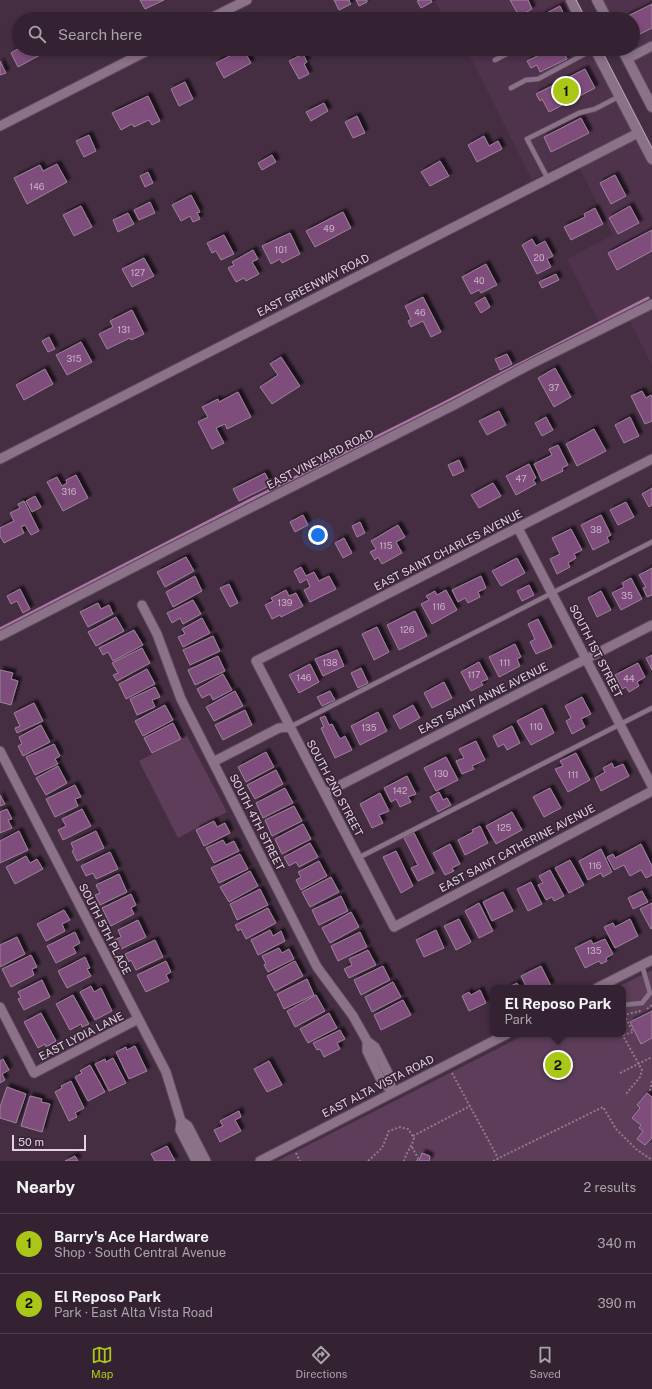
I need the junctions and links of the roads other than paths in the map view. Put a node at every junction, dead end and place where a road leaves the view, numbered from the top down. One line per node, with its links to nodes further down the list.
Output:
1 (246, 0): 4 (street)
2 (571, 0): 5 (main road)
3 (597, 0): 6 (main road)
4 (223, 12)
5 (577, 12)
6 (603, 12)
7 (652, 46): 8 (street)
8 (640, 52)
9 (137, 56): 20 (street)
10 (503, 56): 16 (lane)
11 (581, 56): 17 (lane)
12 (598, 56): 18 (main road)
13 (626, 56): 15 (main road)
14 (633, 56): 15 (street)
15 (627, 59): 19 (main road)
16 (495, 60)
17 (511, 88)
18 (620, 96): 21 (main road); 23 (lane)
19 (652, 107)
20 (0, 126)
21 (638, 133): 22 (main road); 23 (street, EAST GREENWAY ROAD)
22 (652, 159)
23 (548, 179): 25 (street, EAST GREENWAY ROAD)
24 (652, 304): 32 (street, EAST VINEYARD ROAD)
25 (0, 459)
26 (652, 459): 27 (street, EAST SAINT CHARLES AVENUE)
27 (518, 528): 29 (street, SOUTH 1ST STREET); 34 (street, EAST SAINT CHARLES AVENUE)
28 (652, 542): 29 (lane)
29 (553, 593): 33 (street, SOUTH 1ST STREET); 37 (lane)
30 (142, 605): 39 (street, SOUTH 4TH STREET)
31 (652, 625): 33 (street, EAST SAINT ANNE AVENUE)
32 (0, 636)
33 (587, 658): 36 (street, SOUTH 1ST STREET); 42 (street, EAST SAINT ANNE AVENUE)
34 (256, 661): 37 (street, SOUTH 2ND STREET)
35 (652, 708): 36 (lane)
36 (620, 724): 40 (street, SOUTH 1ST STREET); 43 (lane)
37 (290, 727): 39 (street); 42 (street, SOUTH 2ND STREET)
38 (0, 751): 50 (street, SOUTH 5TH PLACE)
39 (213, 762): 52 (street, SOUTH 4TH STREET)
40 (652, 786)
41 (652, 791): 44 (street, EAST SAINT CATHERINE AVENUE)
42 (324, 793): 43 (street, SOUTH 2ND STREET)
43 (358, 858): 44 (street, SOUTH 2ND STREET)
44 (394, 926)
45 (652, 960): 46 (street)
46 (642, 965): 47 (street); 48 (lane)
47 (603, 985)
48 (626, 1004)
49 (0, 1006): 50 (street, EAST LYDIA LANE)
50 (138, 1019): 53 (street, SOUTH 5TH PLACE)
51 (501, 1037): 52 (street, EAST ALTA VISTA ROAD)
52 (392, 1093): 56 (street, EAST ALTA VISTA ROAD)
53 (194, 1147): 54 (street, SOUTH 5TH PLACE); 55 (street, SOUTH 5TH PLACE)
54 (196, 1161)
55 (206, 1161)
56 (260, 1161)

